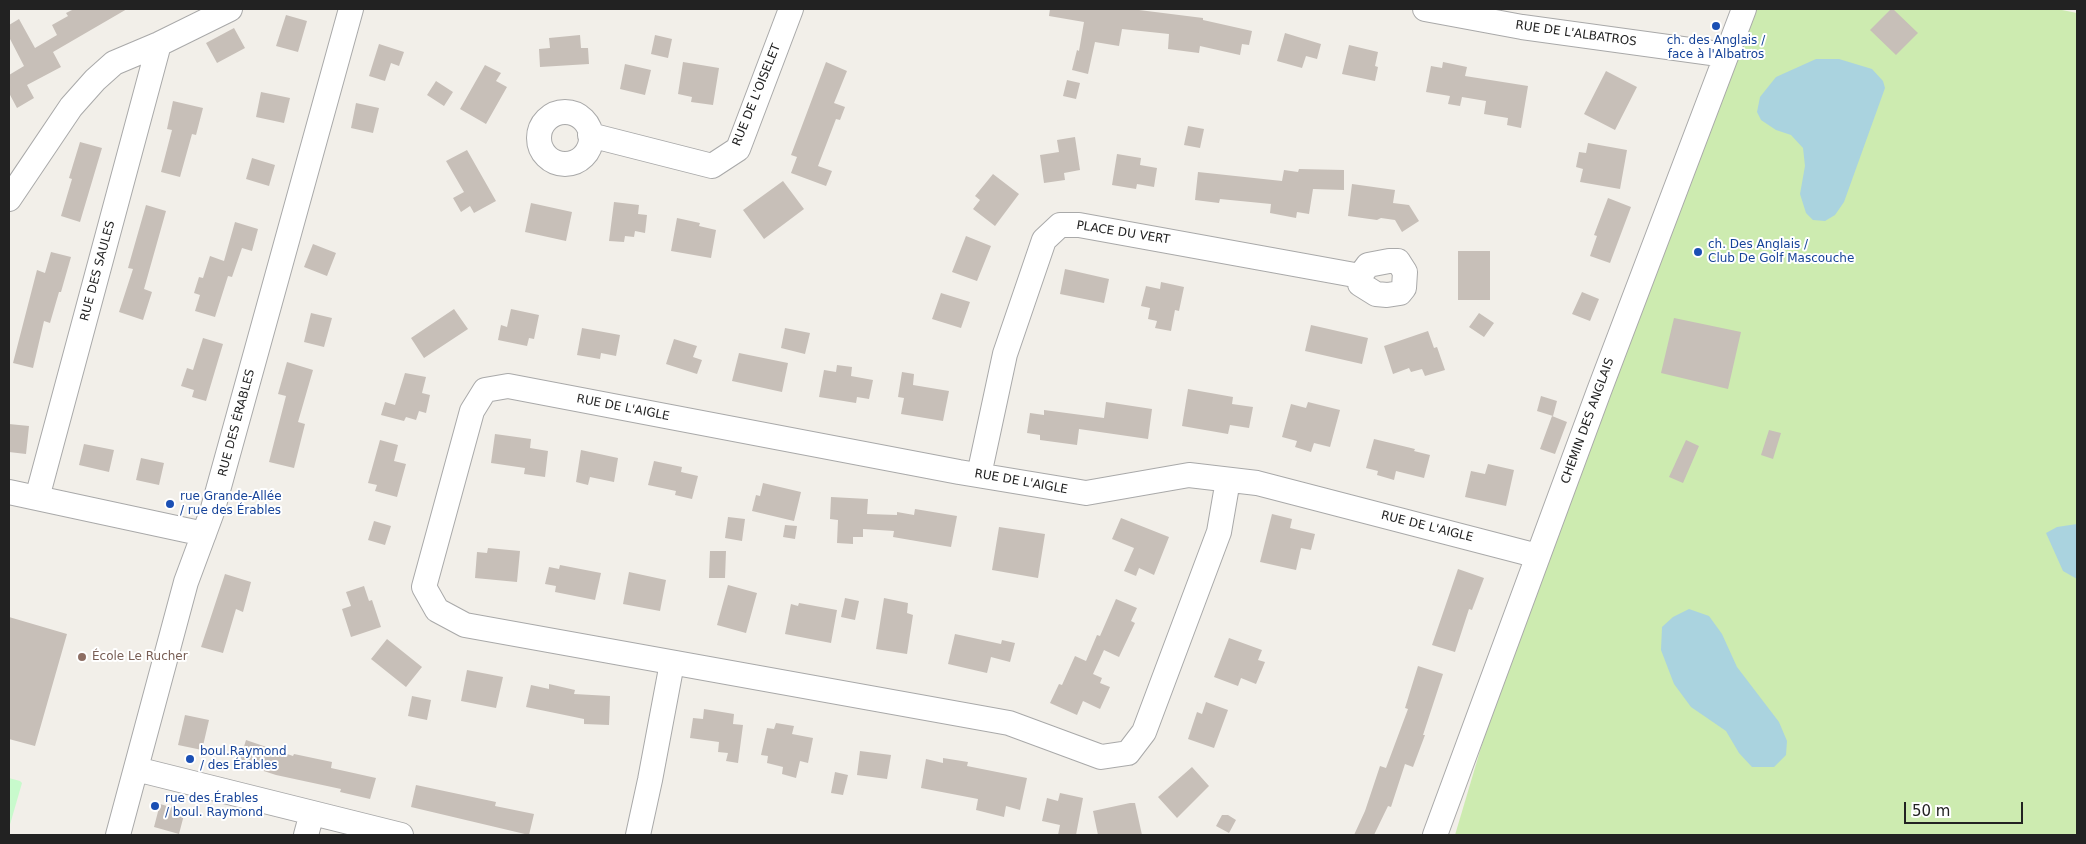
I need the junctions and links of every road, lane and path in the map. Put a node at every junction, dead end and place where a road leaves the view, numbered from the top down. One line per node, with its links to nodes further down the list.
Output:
1 (230, 9): 6 (street)
2 (351, 9): 15 (street, RUE DES ÉRABLES)
3 (791, 9): 8 (street, RUE DE L'OISELET)
4 (1425, 9): 7 (street, RUE DE L'ALBATROS)
5 (1744, 9): 7 (street, CHEMIN DES ANGLAIS)
6 (159, 44): 9 (street); 14 (street, RUE DES SAULES)
7 (1726, 55): 16 (street, CHEMIN DES ANGLAIS)
8 (590, 135)
9 (9, 199)
10 (1360, 276): 11 (street, PLACE DU VERT)
11 (979, 475): 12 (street, RUE DE L'AIGLE); 17 (street, RUE DE L'AIGLE)
12 (1228, 480): 16 (street, RUE DE L'AIGLE); 17 (street, RUE DE L'AIGLE)
13 (9, 492): 14 (street)
14 (36, 498): 15 (street)
15 (204, 534): 18 (street, RUE DES ÉRABLES)
16 (1538, 556): 24 (street, CHEMIN DES ANGLAIS)
17 (672, 663): 23 (street)
18 (136, 769): 19 (street); 20 (street, RUE DES ÉRABLES)
19 (312, 813): 21 (street); 22 (street)
20 (118, 835)
21 (306, 835)
22 (401, 835)
23 (638, 835)
24 (1435, 835)

